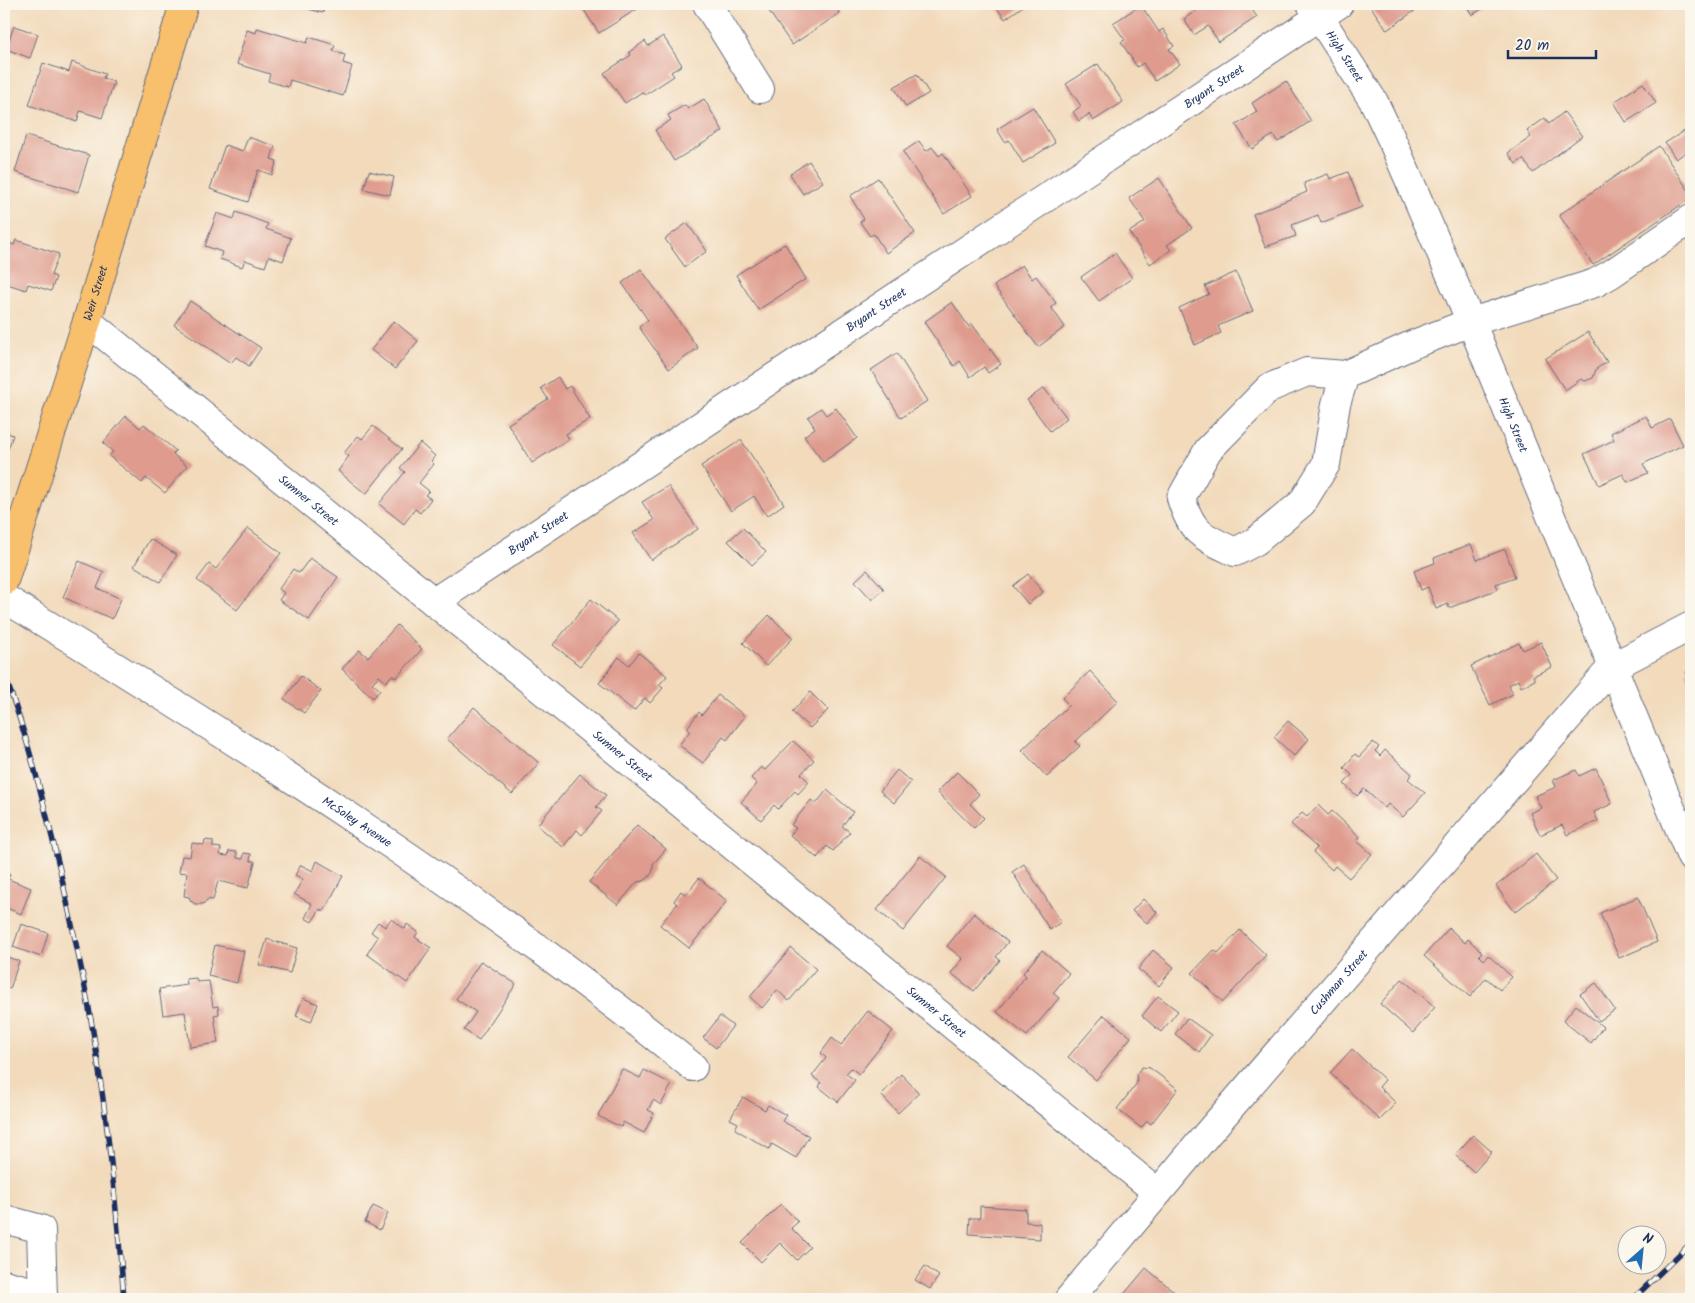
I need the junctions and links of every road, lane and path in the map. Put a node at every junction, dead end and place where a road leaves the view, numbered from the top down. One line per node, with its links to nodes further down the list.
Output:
1 (708, 4): 4 (street)
2 (178, 7): 6 (main road, Weir Street)
3 (1323, 8): 7 (street, High Street); 11 (street, Bryant Street)
4 (760, 89)
5 (1691, 219): 7 (street)
6 (87, 321): 9 (main road, Weir Street); 11 (street, Sumner Street)
7 (1471, 322): 8 (street); 13 (street, High Street)
8 (1345, 375): 8 (street)
9 (4, 581)
10 (4, 598): 15 (street, McSoley Avenue)
11 (434, 602): 16 (street, Sumner Street)
12 (1691, 626): 13 (street)
13 (1612, 667): 14 (street, High Street); 16 (street, Cushman Street)
14 (1691, 857)
15 (693, 1068)
16 (1157, 1192): 20 (street, Cushman Street)
17 (4, 1219): 19 (street)
18 (4, 1284): 19 (street)
19 (43, 1297)
20 (1069, 1299)

